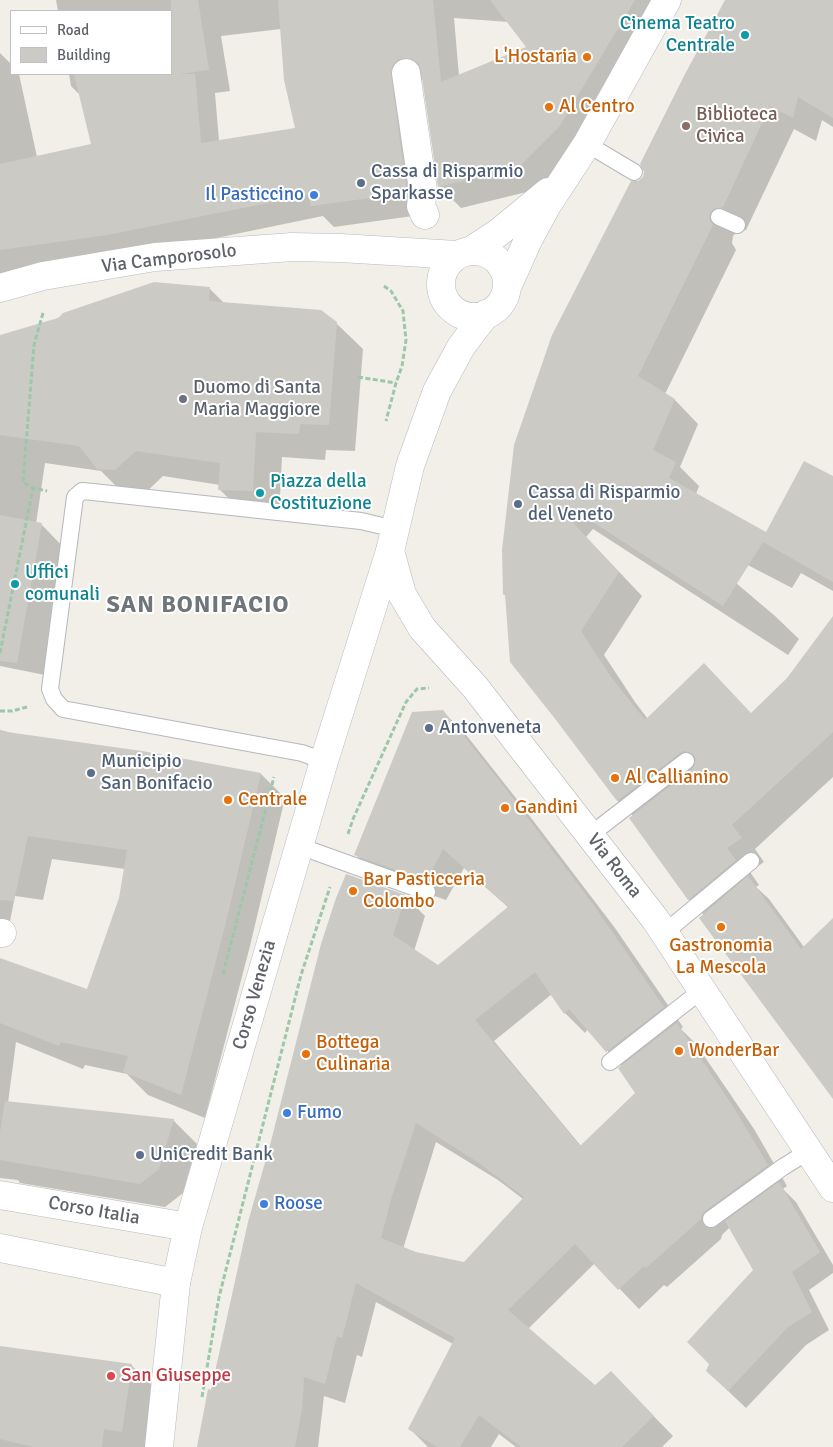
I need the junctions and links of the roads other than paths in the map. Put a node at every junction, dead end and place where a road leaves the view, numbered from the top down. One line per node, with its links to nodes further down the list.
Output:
1 (667, 0): 3 (street)
2 (406, 73): 6 (street)
3 (587, 144): 4 (street); 5 (lane)
4 (568, 172): 10 (street); 11 (street)
5 (634, 172)
6 (426, 215)
7 (719, 217): 8 (lane)
8 (736, 225)
9 (340, 248): 10 (street, Via Camporosolo); 12 (street, Via Camporosolo); 13 (street, Via Camporosolo)
10 (465, 253): 11 (street); 13 (street)
11 (508, 285): 14 (street)
12 (0, 288)
13 (443, 295): 14 (street); 15 (street)
14 (486, 314): 15 (street)
15 (437, 391): 16 (street)
16 (393, 540): 17 (street, Corso Venezia); 17 (lane); 19 (street, Via Roma)
17 (313, 757): 20 (street, Corso Venezia)
18 (686, 761): 19 (lane)
19 (590, 835): 23 (street, Via Roma)
20 (299, 846): 22 (lane); 30 (street, Corso Venezia)
21 (750, 861): 23 (lane)
22 (427, 892)
23 (664, 933): 24 (street, Via Roma)
24 (702, 990): 25 (lane); 26 (street, Via Roma)
25 (610, 1062)
26 (809, 1151): 27 (street, Via Roma); 29 (lane)
27 (833, 1188)
28 (0, 1195): 30 (street, Corso Italia)
29 (711, 1219)
30 (188, 1227): 32 (street, Corso Venezia)
31 (0, 1248): 32 (street)
32 (176, 1283): 33 (street, Corso Venezia)
33 (159, 1447)

